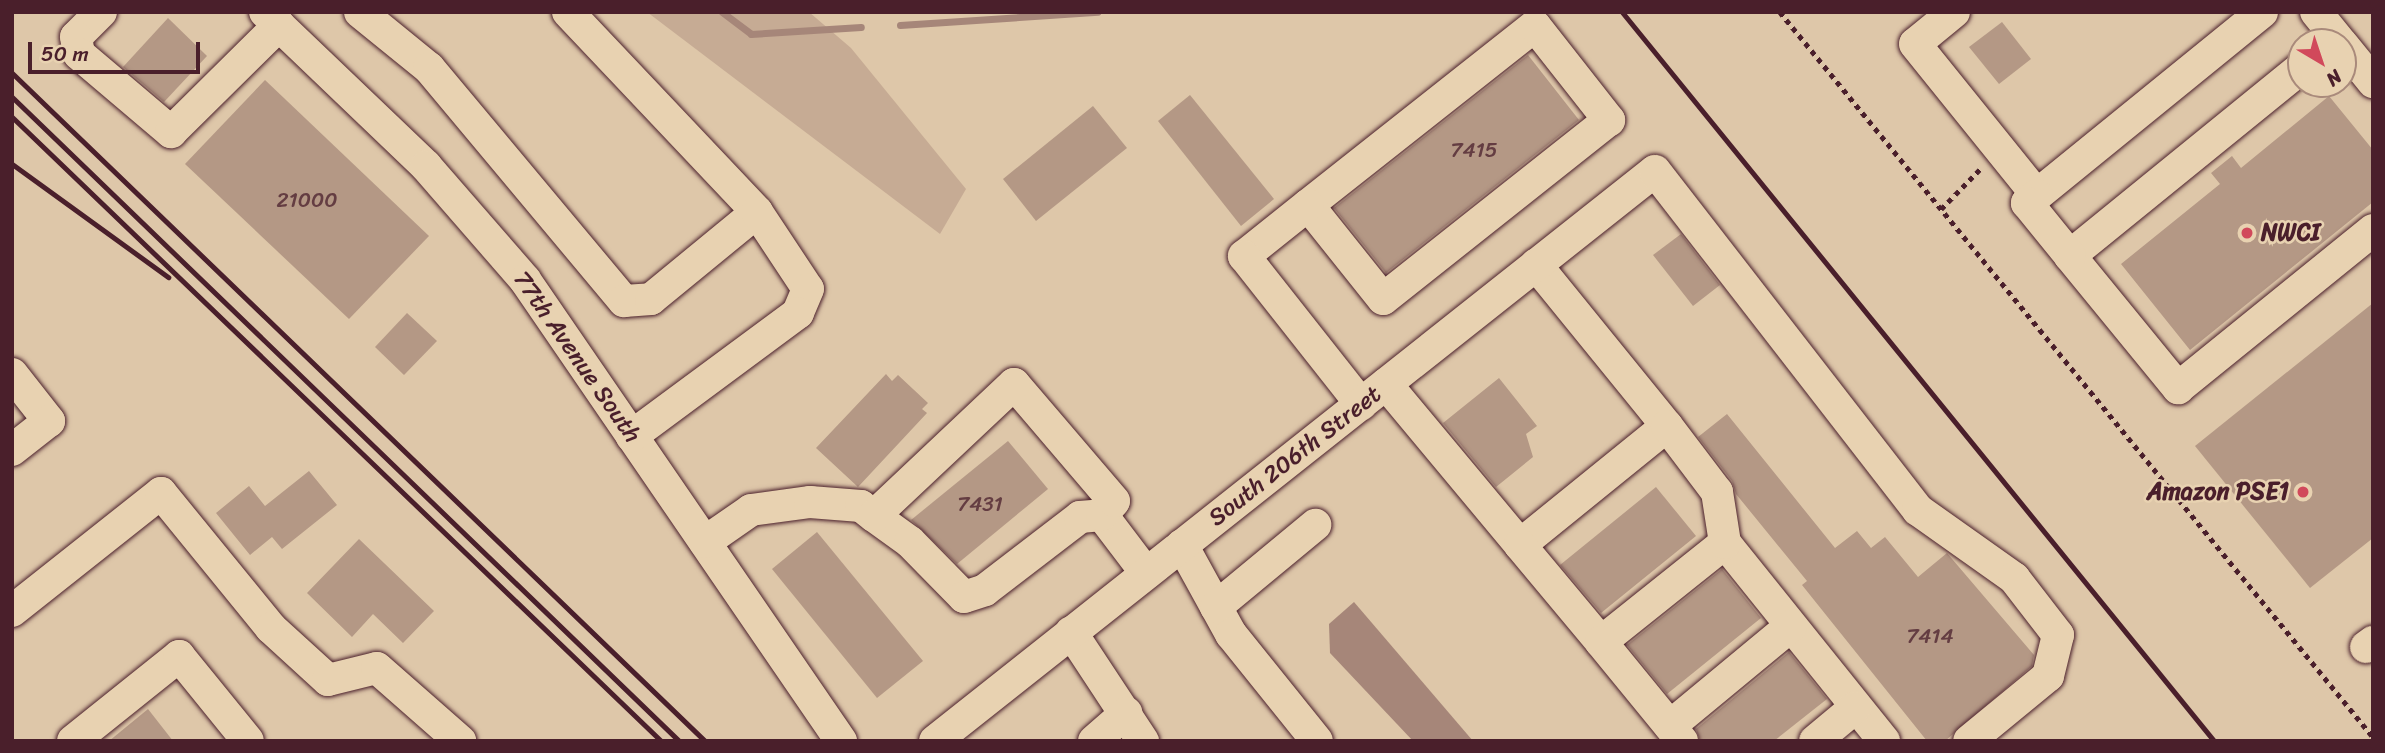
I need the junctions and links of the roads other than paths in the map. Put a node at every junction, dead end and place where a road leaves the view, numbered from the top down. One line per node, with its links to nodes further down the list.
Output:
1 (101, 12): 7 (street)
2 (360, 12): 14 (street)
3 (568, 12): 14 (street)
4 (1954, 12): 12 (street)
5 (2262, 12): 12 (street)
6 (2316, 12): 8 (street)
7 (272, 19): 22 (street, 77th Avenue South)
8 (2328, 28)
9 (2357, 64): 11 (street)
10 (2287, 79): 16 (street)
11 (2373, 82)
12 (2037, 195): 16 (street)
13 (1308, 205): 13 (street); 20 (street)
14 (757, 212): 22 (street)
15 (2373, 230): 16 (street)
16 (2070, 256)
17 (1536, 265): 19 (street, South 206th Street); 21 (street); 50 (street, South 206th Street)
18 (12, 374): 23 (street)
19 (1386, 384): 20 (street, South 206th Street); 30 (street)
20 (1361, 404): 29 (street, South 206th Street)
21 (1667, 426): 28 (street); 30 (street)
22 (632, 436): 27 (street, 77th Avenue South)
23 (12, 450)
24 (1102, 515): 25 (street); 25 (street); 31 (street)
25 (874, 516): 27 (street)
26 (1315, 525): 32 (street)
27 (705, 542): 43 (street, 77th Avenue South)
28 (1725, 543): 34 (street); 36 (street)
29 (1182, 545): 31 (street, South 206th Street); 32 (street)
30 (1520, 545): 36 (street)
31 (1146, 573): 35 (street, South 206th Street)
32 (1216, 607): 47 (street)
33 (12, 611): 42 (street)
34 (1791, 626): 37 (street); 39 (street)
35 (1071, 632): 38 (street); 44 (street, South 206th Street)
36 (1601, 642): 39 (street)
37 (1856, 707): 48 (street); 49 (street)
38 (1126, 713): 45 (street); 46 (street)
39 (1676, 733)
40 (73, 741): 41 (street)
41 (248, 741)
42 (460, 741)
43 (841, 741)
44 (935, 741)
45 (1094, 741)
46 (1143, 741)
47 (1317, 741)
48 (1815, 741)
49 (1884, 741)
50 (1969, 741)

